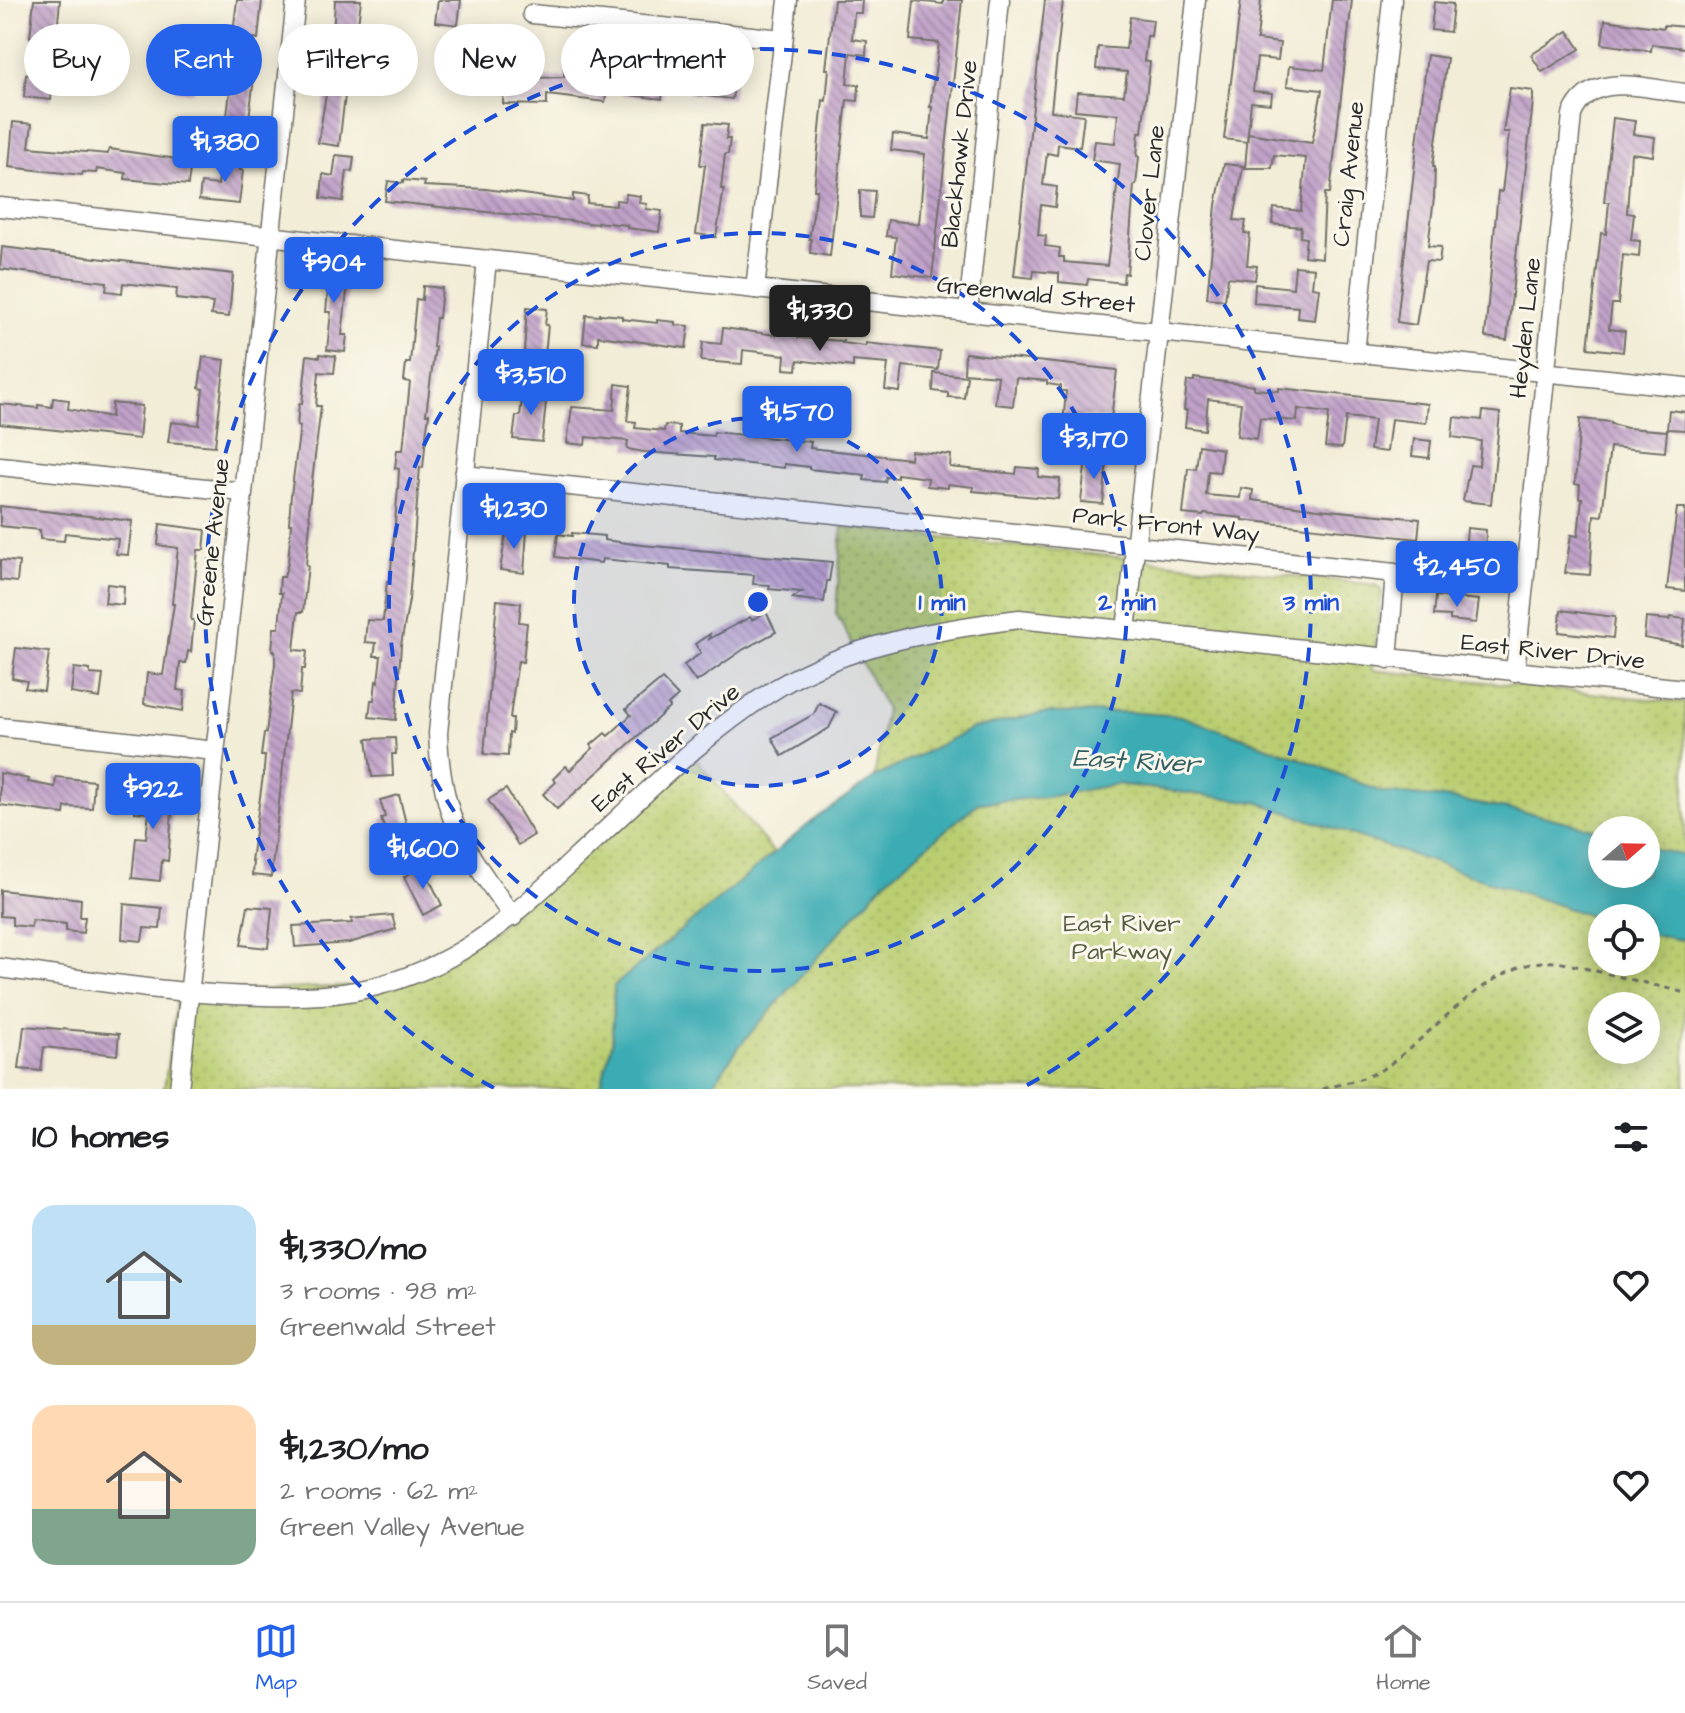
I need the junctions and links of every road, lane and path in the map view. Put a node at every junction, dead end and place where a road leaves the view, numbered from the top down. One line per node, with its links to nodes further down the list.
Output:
1 (296, 0): 10 (street, Greene Avenue)
2 (788, 0): 7 (street)
3 (1000, 0): 13 (street, Blackhawk Drive)
4 (1196, 0): 14 (street, Clover Lane)
5 (1392, 0): 15 (street, Craig Avenue)
6 (532, 14): 7 (street)
7 (783, 39): 12 (street)
8 (1685, 93): 16 (street, Heyden Lane)
9 (0, 207): 10 (street, Greenwald Street)
10 (270, 236): 11 (street, Greenwald Street); 20 (street, Greene Avenue)
11 (487, 260): 12 (street, Greenwald Street); 19 (street)
12 (755, 289): 13 (street, Greenwald Street)
13 (968, 312): 14 (street, Greenwald Street)
14 (1159, 332): 15 (street, Greenwald Street); 21 (street, Clover Lane)
15 (1355, 353): 16 (street, Greenwald Street)
16 (1546, 373): 17 (street, Greenwald Street); 24 (street, Heyden Lane)
17 (1685, 387)
18 (0, 466): 20 (street)
19 (464, 475): 21 (street, Park Front Way); 28 (street)
20 (243, 492): 27 (street, Greene Avenue)
21 (1135, 546): 22 (street, Clover Lane); 23 (street, Park Front Way)
22 (1126, 630): 23 (street, East River Drive); 28 (street, East River Drive)
23 (1388, 659): 24 (street, East River Drive)
24 (1515, 672): 25 (street, East River Drive)
25 (1685, 689)
26 (0, 727): 27 (street)
27 (215, 751): 31 (street, Greene Avenue)
28 (513, 917): 31 (street, East River Drive)
29 (0, 968): 31 (street, East River Drive)
30 (1685, 993): 33 (path)
31 (190, 994): 32 (street, Greene Avenue)
32 (179, 1089)
33 (1323, 1089)

